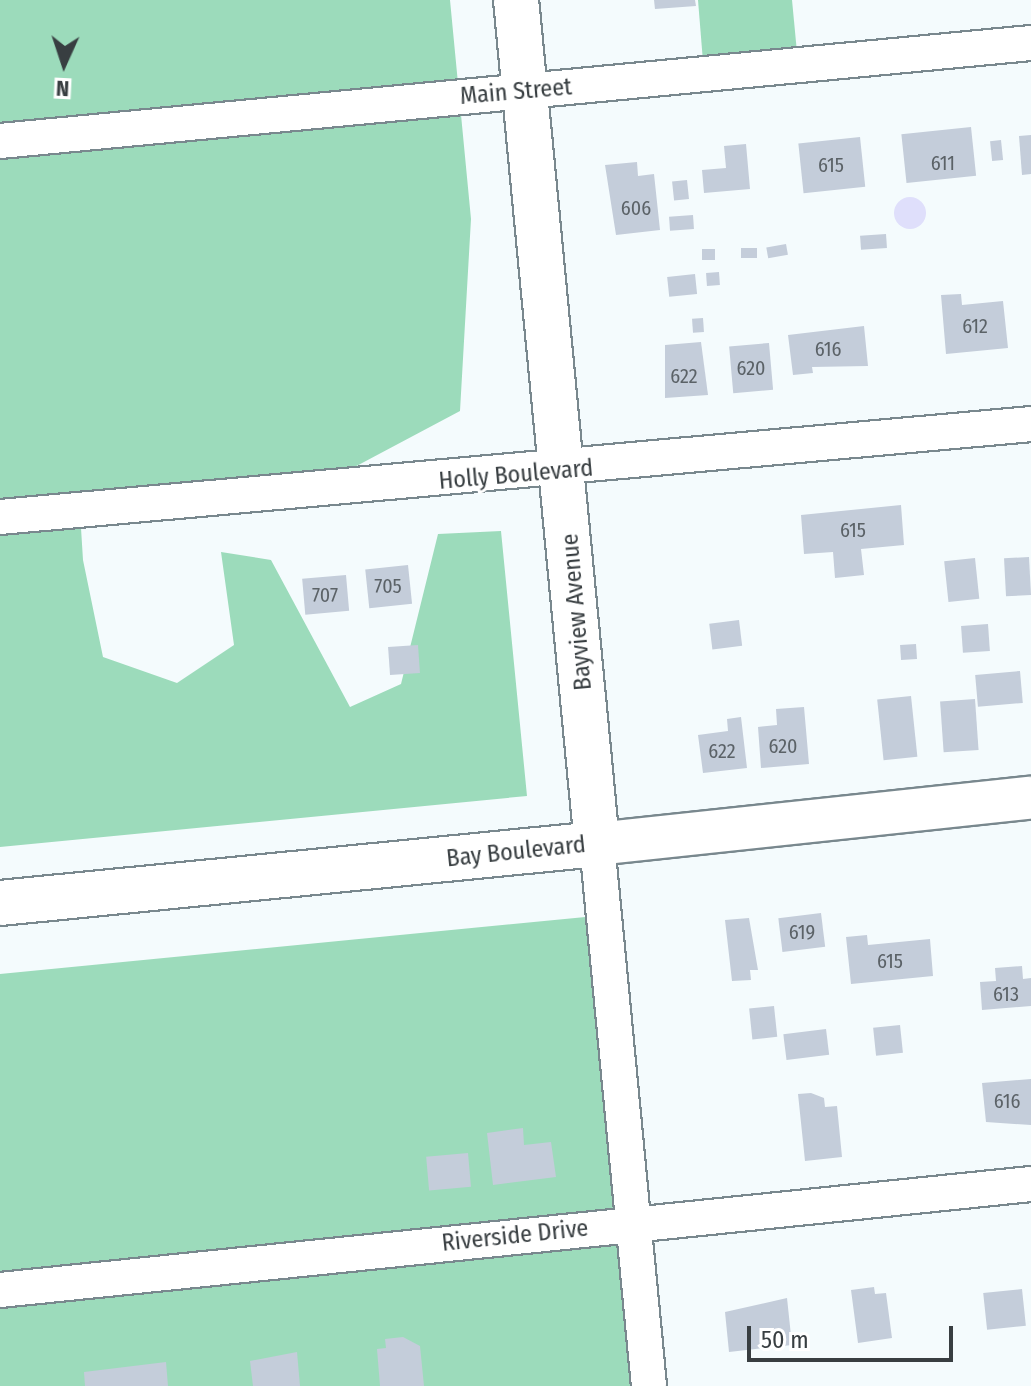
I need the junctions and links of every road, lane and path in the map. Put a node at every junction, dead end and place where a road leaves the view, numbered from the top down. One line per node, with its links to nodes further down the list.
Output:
1 (516, 0): 3 (main road, Bayview Avenue)
2 (1031, 43): 3 (street, Main Street)
3 (526, 91): 4 (street, Main Street); 6 (main road, Bayview Avenue)
4 (0, 141)
5 (1031, 424): 6 (street, Holly Boulevard)
6 (564, 471): 7 (street, Holly Boulevard); 9 (main road, Bayview Avenue)
7 (0, 517)
8 (1031, 798): 9 (street, Bay Boulevard)
9 (597, 844): 10 (main road, Bay Boulevard); 12 (street, Bayview Avenue)
10 (0, 903)
11 (1031, 1184): 12 (street, Riverside Drive)
12 (631, 1224): 13 (street, Riverside Drive); 14 (street, Bayview Avenue)
13 (0, 1290)
14 (649, 1386)

